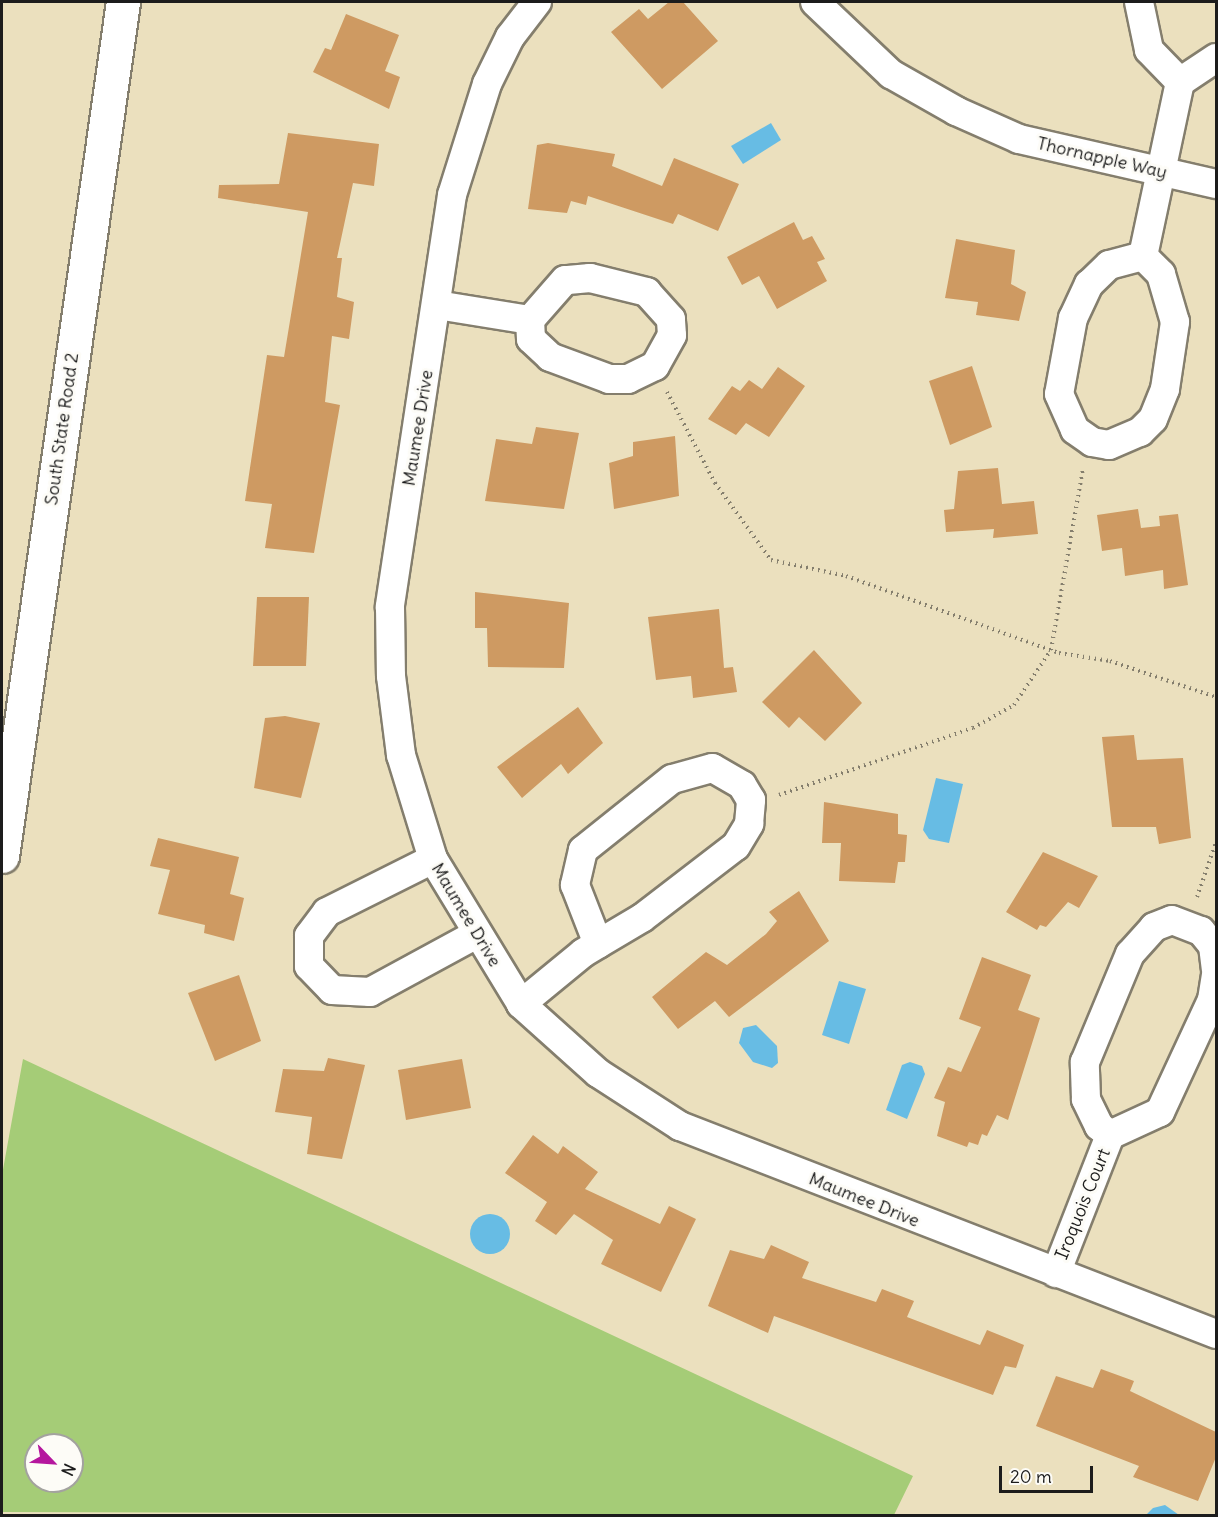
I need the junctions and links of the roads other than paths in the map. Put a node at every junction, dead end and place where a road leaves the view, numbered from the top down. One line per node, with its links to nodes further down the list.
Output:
1 (123, 2): 12 (main road, South State Road 2)
2 (537, 2): 10 (street, Maumee Drive)
3 (815, 2): 7 (street, Thornapple Way)
4 (1139, 2): 6 (street)
5 (1216, 58): 6 (street)
6 (1180, 82): 7 (street)
7 (1158, 171): 8 (street, Thornapple Way); 9 (street)
8 (1216, 184)
9 (1143, 256): 9 (street)
10 (436, 305): 11 (street); 13 (street, Maumee Drive)
11 (531, 320): 11 (street)
12 (2, 856)
13 (433, 859): 14 (street, Maumee Drive); 14 (street)
14 (477, 934): 18 (street, Maumee Drive)
15 (598, 944): 15 (street); 18 (street)
16 (1216, 969): 19 (street, Iroquois Court)
17 (1216, 975): 19 (street, Iroquois Court)
18 (521, 1005): 20 (street, Maumee Drive)
19 (1110, 1135): 20 (street, Iroquois Court)
20 (1056, 1273): 21 (street, Maumee Drive)
21 (1216, 1334)

